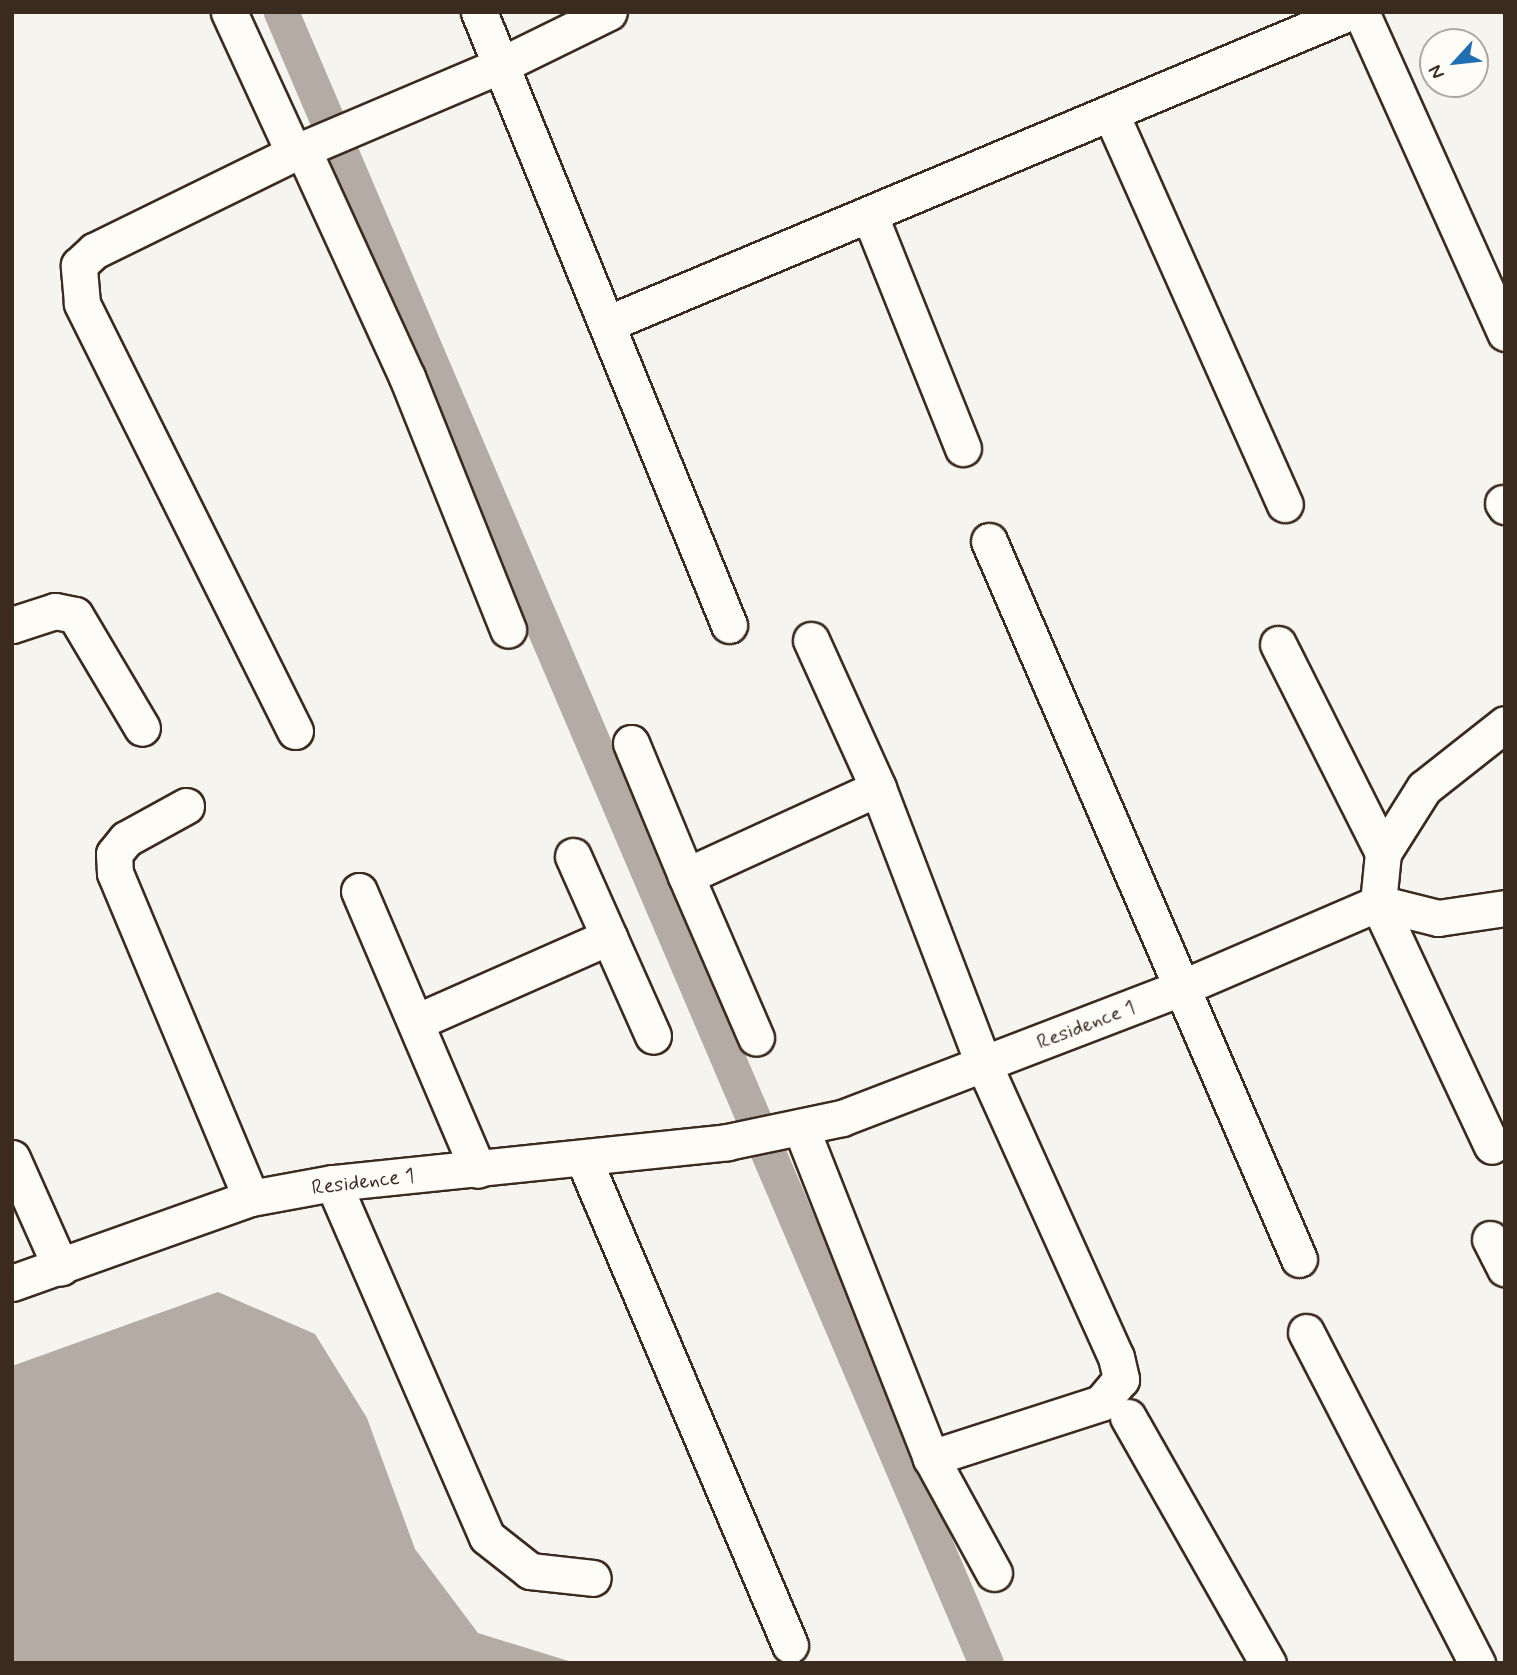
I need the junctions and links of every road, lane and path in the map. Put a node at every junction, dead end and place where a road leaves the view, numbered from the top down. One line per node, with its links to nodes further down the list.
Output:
1 (229, 12): 8 (street)
2 (479, 12): 6 (street)
3 (609, 12): 6 (street)
4 (1350, 12): 7 (street)
5 (1361, 12): 11 (street)
6 (501, 65): 8 (street); 10 (street)
7 (1111, 114): 9 (street); 13 (street)
8 (302, 150): 17 (street); 22 (street)
9 (870, 216): 10 (street); 12 (street)
10 (609, 324): 16 (street)
11 (1505, 333)
12 (963, 448)
13 (1285, 504)
14 (989, 541): 33 (street)
15 (12, 625): 21 (street)
16 (729, 625)
17 (508, 630)
18 (811, 640): 24 (street)
19 (1278, 644): 26 (street)
20 (1505, 724): 26 (street)
21 (142, 729)
22 (295, 731)
23 (631, 743): 28 (street)
24 (878, 788): 28 (street); 37 (street)
25 (186, 806): 44 (street)
26 (1383, 853): 30 (street)
27 (573, 856): 32 (street)
28 (686, 876): 36 (street)
29 (359, 891): 34 (street)
30 (1378, 903): 31 (street); 33 (street, Residence 1); 39 (street)
31 (1505, 908)
32 (608, 937): 34 (street); 35 (street)
33 (1181, 988): 37 (street, Residence 1); 45 (street)
34 (416, 1022): 42 (street)
35 (653, 1035)
36 (756, 1038)
37 (984, 1065): 38 (street, Residence 1); 50 (street)
38 (794, 1128): 41 (street, Residence 1); 50 (street)
39 (1492, 1146)
40 (12, 1158): 46 (street)
41 (584, 1160): 42 (street, Residence 1); 53 (street)
42 (478, 1170): 43 (street, Residence 1)
43 (333, 1183): 44 (street, Residence 1); 52 (street)
44 (251, 1198): 46 (street, Residence 1)
45 (1298, 1259)
46 (61, 1268): 47 (street, Residence 1)
47 (12, 1283)
48 (1307, 1332): 55 (street)
49 (1128, 1417): 54 (street)
50 (931, 1458): 51 (street)
51 (994, 1573)
52 (593, 1578)
53 (790, 1645)
54 (1268, 1663)
55 (1477, 1663)

